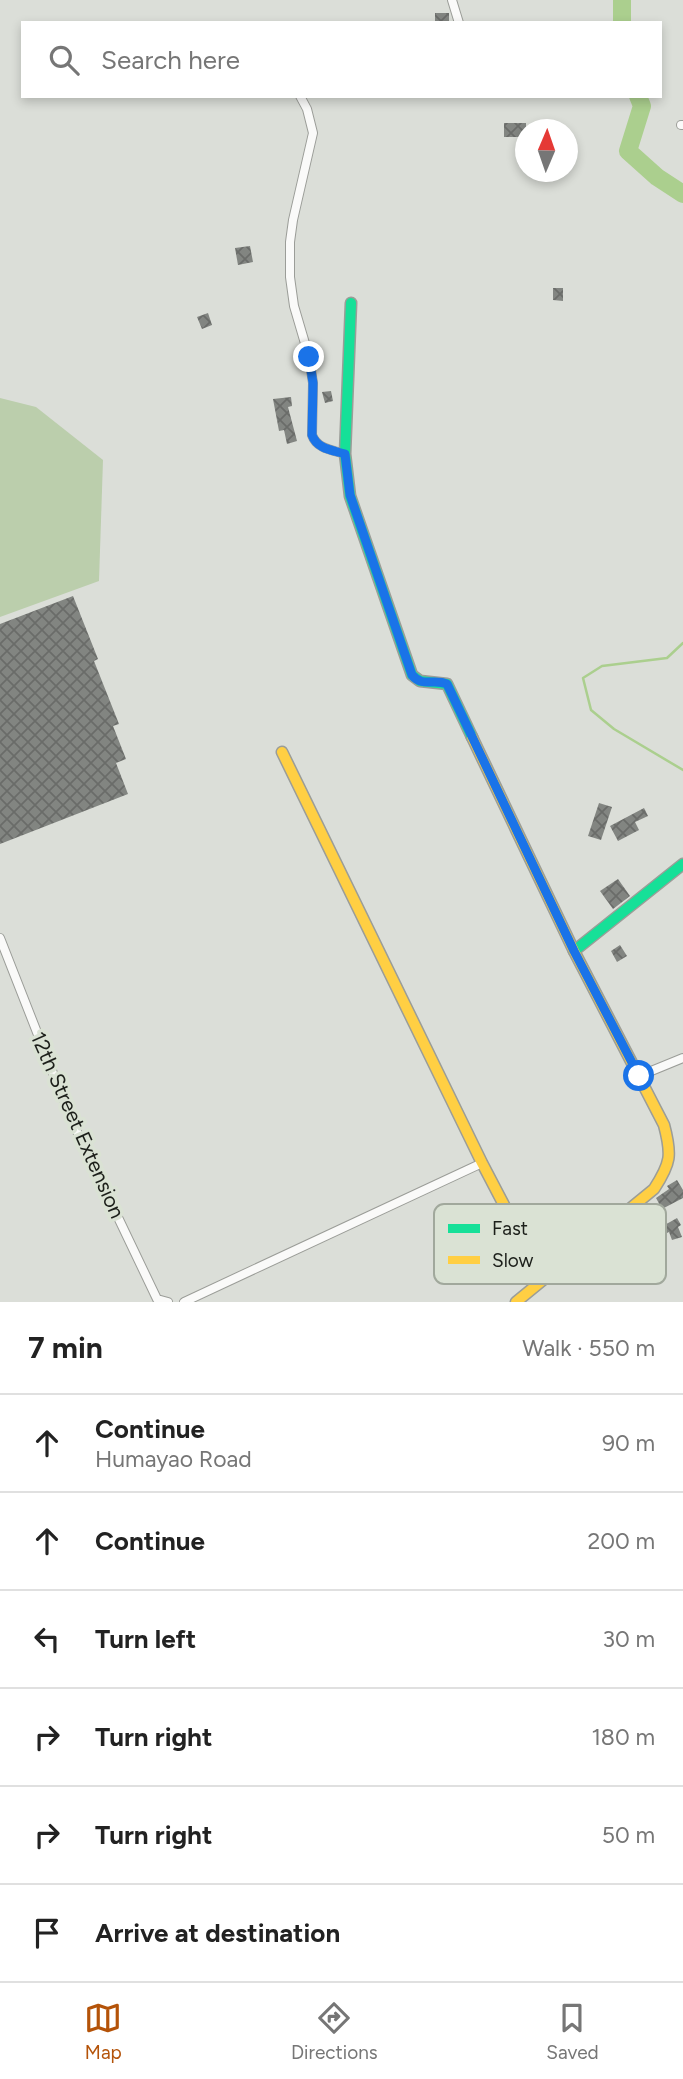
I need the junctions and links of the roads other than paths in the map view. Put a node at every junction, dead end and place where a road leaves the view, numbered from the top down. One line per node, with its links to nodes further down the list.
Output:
1 (452, 0): 2 (street)
2 (458, 21)
3 (301, 98): 5 (street)
4 (351, 303): 5 (street)
5 (345, 454): 9 (street)
6 (282, 752): 12 (street)
7 (683, 864): 9 (street)
8 (0, 938): 16 (street, 12th Street Extension)
9 (574, 951): 11 (street)
10 (683, 1058): 11 (street)
11 (639, 1076): 14 (street)
12 (482, 1163): 13 (street); 17 (street)
13 (503, 1204)
14 (638, 1204)
15 (538, 1284): 18 (street)
16 (168, 1302)
17 (184, 1302)
18 (516, 1302)

